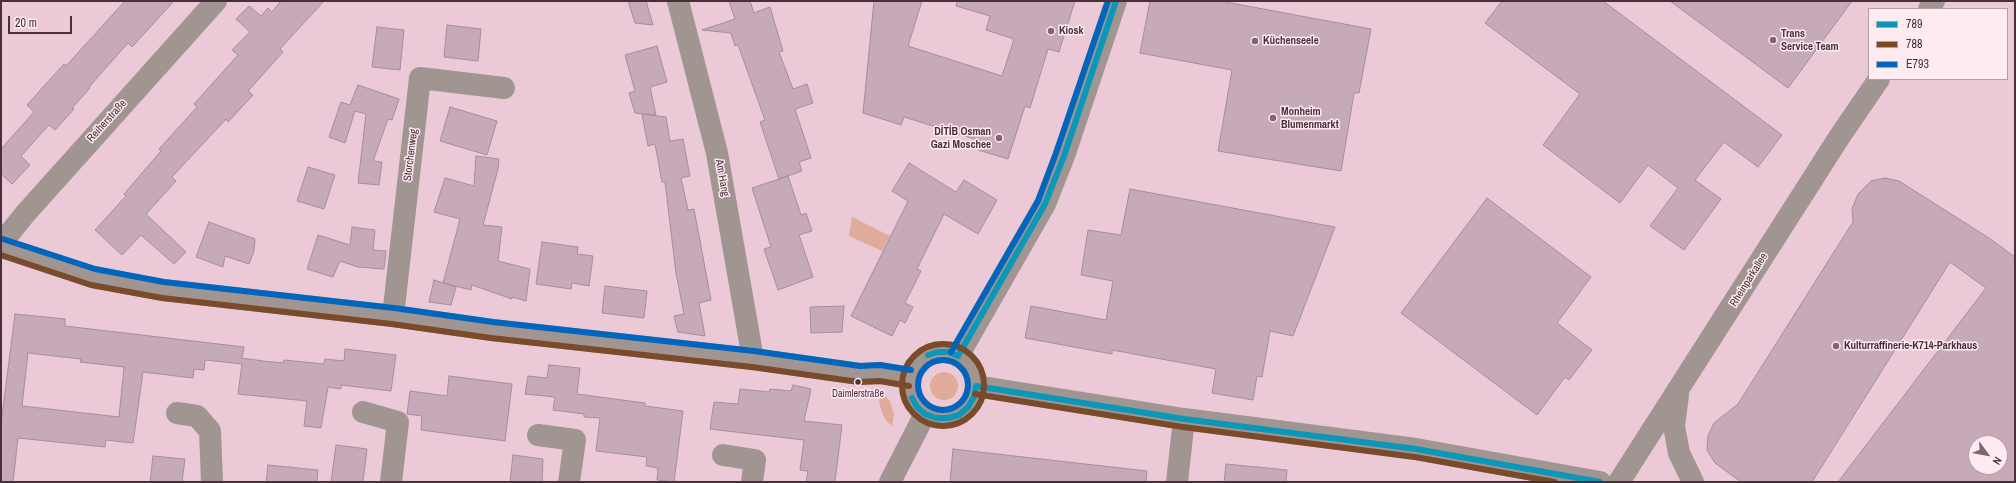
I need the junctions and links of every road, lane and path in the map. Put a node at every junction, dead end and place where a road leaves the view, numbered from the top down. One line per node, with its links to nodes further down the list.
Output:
1 (216, 1): 6 (street, Reiherstraße)
2 (678, 1): 9 (street, Am Hang)
3 (1116, 1): 8 (street)
4 (1878, 80): 12 (street, Rheinparkallee)
5 (504, 88): 7 (street, Storchenweg)
6 (1, 246): 7 (street)
7 (393, 316): 9 (street)
8 (958, 356): 10 (street); 11 (street)
9 (753, 358): 10 (street)
10 (910, 378): 15 (street)
11 (976, 386): 15 (street); 16 (street)
12 (1678, 391): 26 (street, Rheinparkallee); 27 (street)
13 (363, 412): 20 (street)
14 (177, 413): 19 (street)
15 (925, 414): 23 (street)
16 (1184, 419): 24 (street); 25 (street)
17 (538, 435): 21 (street)
18 (723, 455): 22 (street)
19 (212, 482)
20 (392, 482)
21 (569, 482)
22 (752, 482)
23 (890, 482)
24 (1178, 482)
25 (1600, 482)
26 (1619, 482)
27 (1693, 482)

